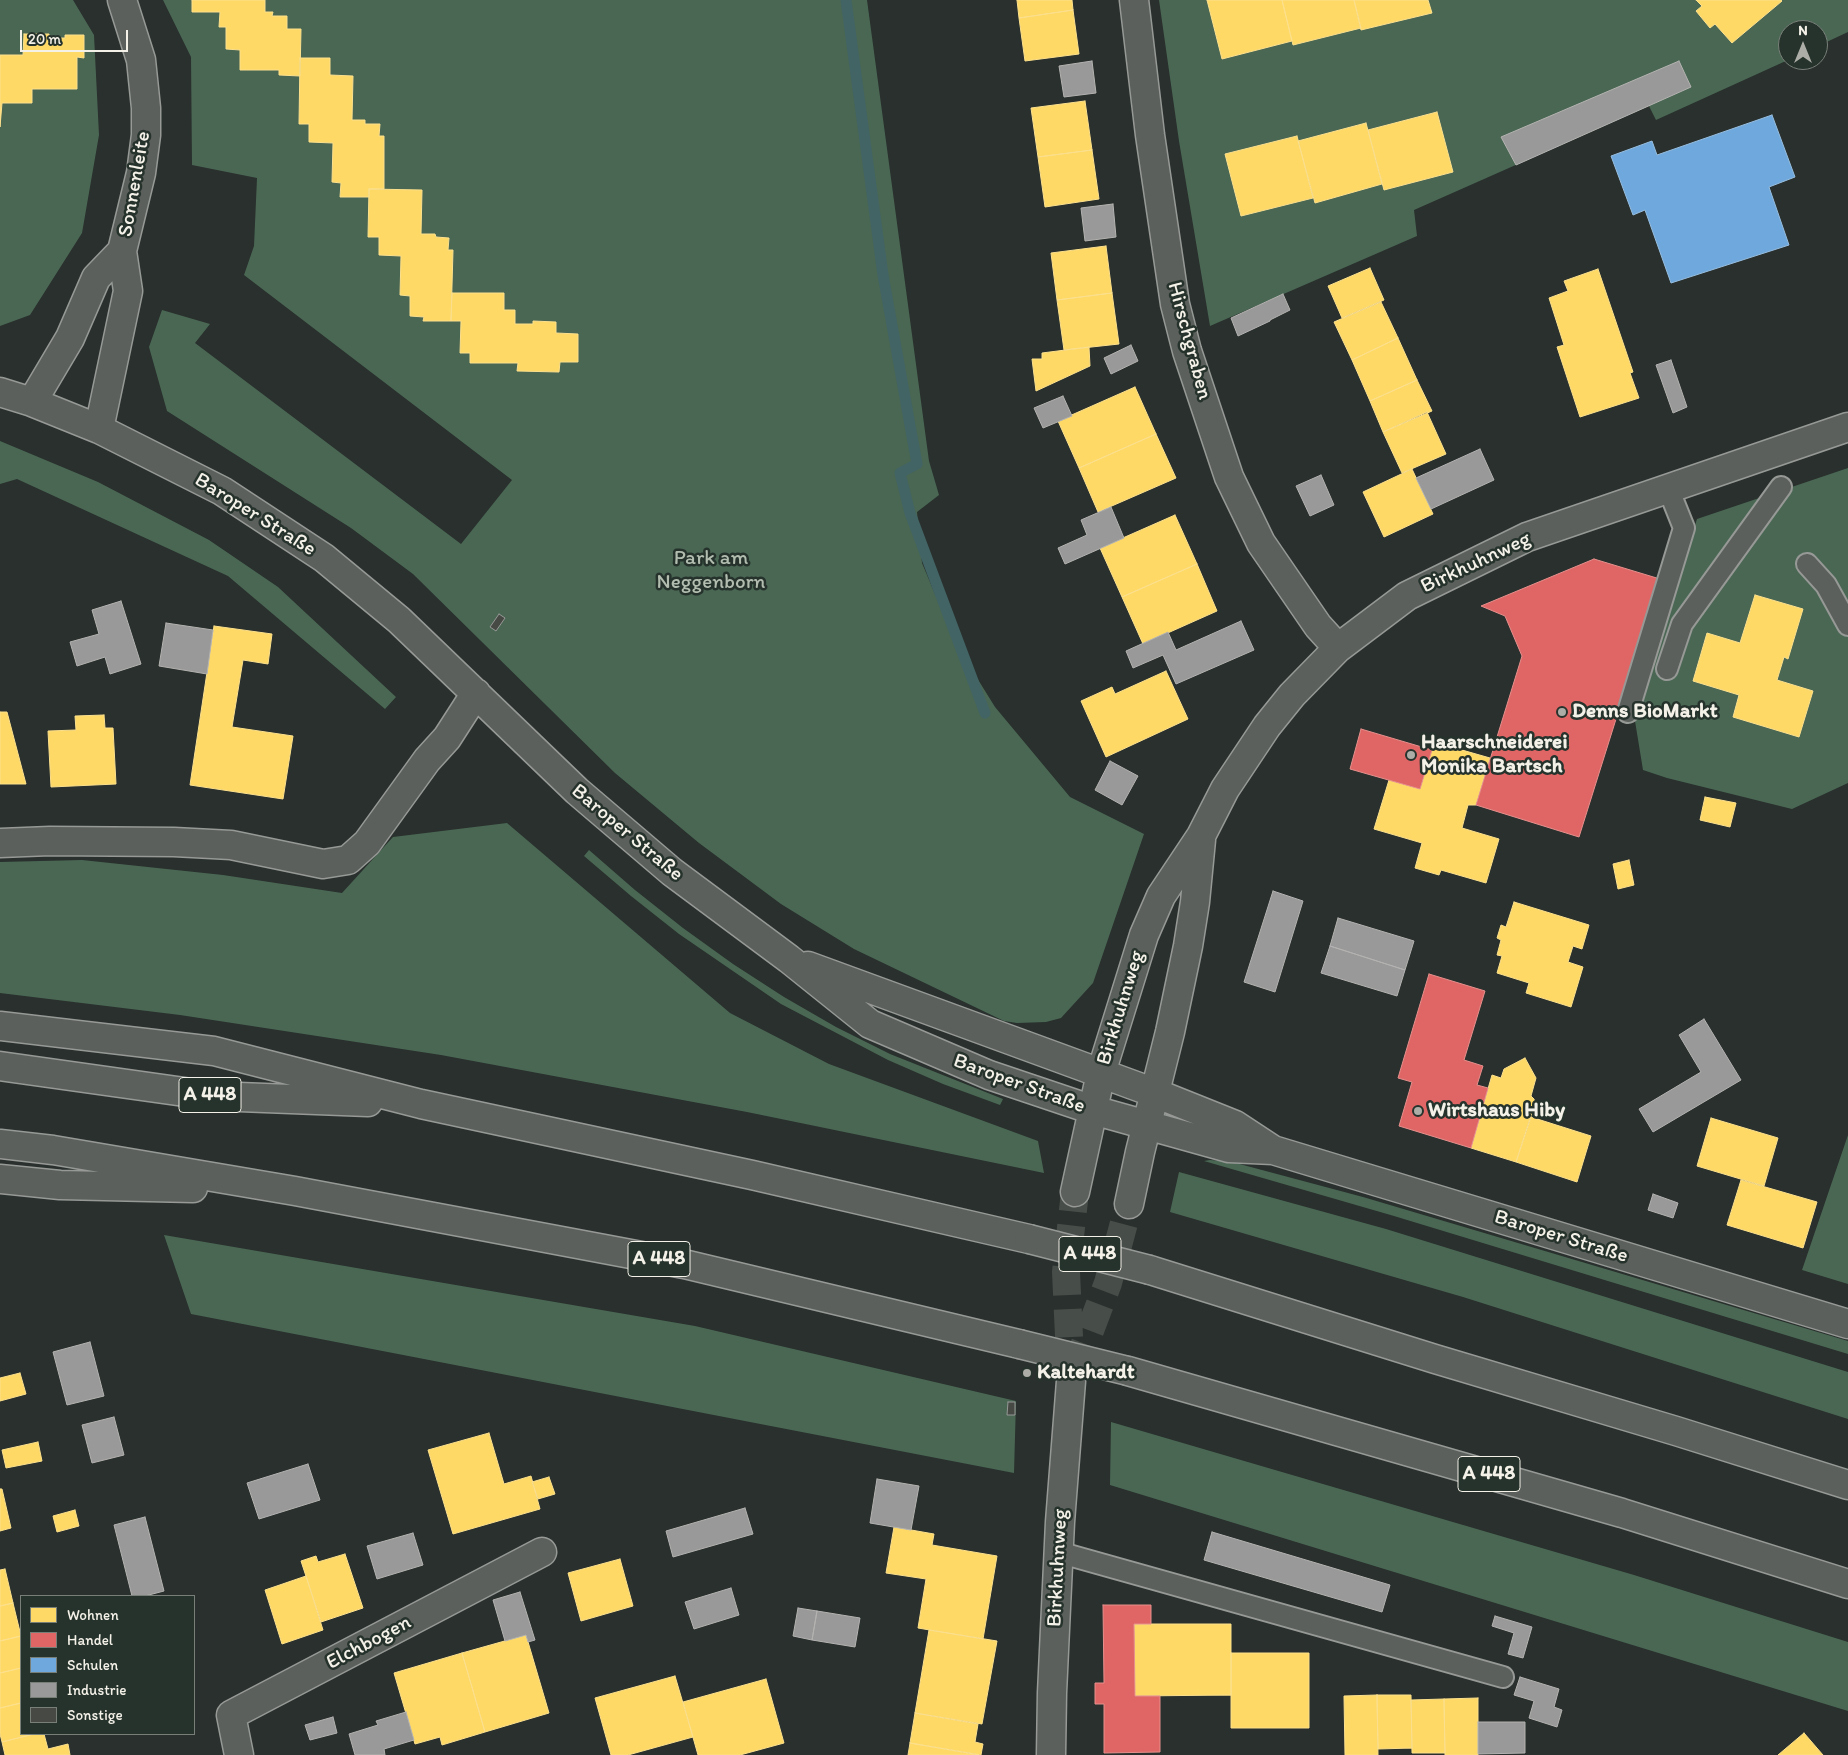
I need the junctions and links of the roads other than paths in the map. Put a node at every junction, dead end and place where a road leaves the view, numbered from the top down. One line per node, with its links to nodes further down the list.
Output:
1 (122, 0): 3 (main road, Sonnenleite)
2 (1134, 0): 12 (main road, Hirschgraben)
3 (122, 250): 5 (main road, Sonnenleite); 7 (main road, Sonnenleite)
4 (0, 392): 5 (main road, Baroper Straße)
5 (32, 402): 7 (main road, Baroper Straße)
6 (1848, 427): 9 (main road, Birkhuhnweg)
7 (99, 429): 14 (main road, Baroper Straße)
8 (1781, 487): 13 (lane)
9 (1668, 488): 12 (main road, Birkhuhnweg); 15 (lane)
10 (1807, 564): 11 (lane)
11 (1848, 625)
12 (1338, 648): 16 (main road, Birkhuhnweg)
13 (1667, 669)
14 (476, 694): 17 (main road); 18 (main road, Baroper Straße)
15 (1628, 712)
16 (1201, 836): 21 (main road, Birkhuhnweg); 22 (main road, Birkhuhnweg)
17 (0, 843)
18 (789, 959): 21 (main road, Baroper Straße); 24 (main road, Baroper Straße)
19 (0, 1026): 23 (main road)
20 (0, 1066): 23 (main road, A 448)
21 (1101, 1073): 22 (main road, Baroper Straße); 24 (main road, Birkhuhnweg)
22 (1154, 1093): 25 (main road, Birkhuhnweg); 27 (main road, Baroper Straße)
23 (422, 1104): 34 (main road, A 448, bridge)
24 (1093, 1110): 25 (main road, Baroper Straße); 30 (main road, Birkhuhnweg)
25 (1146, 1126): 27 (main road, Baroper Straße); 31 (main road, Birkhuhnweg)
26 (0, 1144): 29 (main road, A 448)
27 (1273, 1150): 32 (main road, Baroper Straße)
28 (0, 1179): 29 (main road)
29 (296, 1191): 37 (main road, A 448, bridge)
30 (1075, 1192)
31 (1129, 1204)
32 (1848, 1324)
33 (1071, 1381): 36 (main road, Birkhuhnweg)
34 (1848, 1485)
35 (542, 1552): 39 (main road, Elchbogen)
36 (1058, 1552): 38 (lane); 40 (main road, Birkhuhnweg)
37 (1848, 1584)
38 (1503, 1677)
39 (239, 1755)
40 (1052, 1755)

